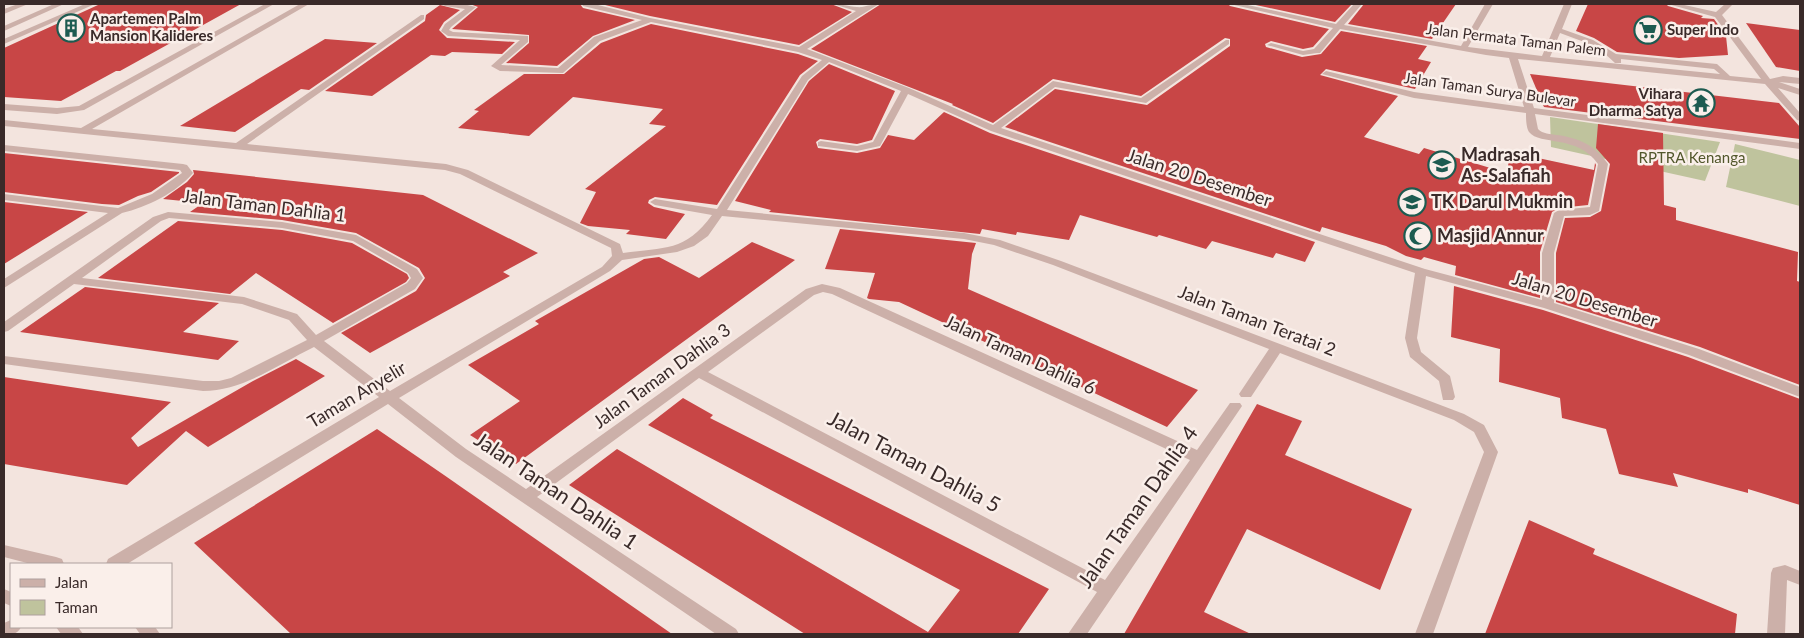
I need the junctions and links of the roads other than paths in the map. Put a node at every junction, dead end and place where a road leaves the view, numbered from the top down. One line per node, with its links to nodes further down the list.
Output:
1 (24, 4): 18 (street)
2 (60, 4): 16 (street)
3 (91, 4): 19 (street)
4 (270, 4): 22 (street)
5 (305, 4): 23 (street)
6 (445, 4): 24 (street)
7 (588, 4): 24 (street, Jalan 20 Desember)
8 (837, 4): 17 (street)
9 (875, 4): 17 (street)
10 (1234, 4): 25 (street, Jalan Permata Taman Palem)
11 (1358, 4): 25 (street)
12 (1489, 4): 31 (street)
13 (1568, 4): 27 (street)
14 (1672, 4): 20 (street)
15 (1729, 4): 20 (street)
16 (47, 10): 19 (street); 26 (street)
17 (862, 10): 32 (street)
18 (4, 12)
19 (73, 12): 28 (street)
20 (1718, 15): 41 (street)
21 (421, 17): 51 (street)
22 (243, 19): 23 (street); 44 (street)
23 (278, 20): 49 (street)
24 (650, 20): 32 (street, Jalan 20 Desember)
25 (1340, 27): 30 (street); 31 (street, Jalan Permata Taman Palem)
26 (4, 29)
27 (1557, 30): 34 (street); 36 (street)
28 (4, 42)
29 (1226, 42): 48 (street)
30 (1271, 45)
31 (1463, 49): 33 (street, Jalan Permata Taman Palem)
32 (800, 50): 35 (street, Jalan 20 Desember)
33 (1513, 56): 36 (street, Jalan Permata Taman Palem); 45 (street)
34 (1614, 56): 37 (street); 39 (street)
35 (828, 59): 42 (street, Jalan 20 Desember); 57 (street)
36 (1545, 59): 37 (street, Jalan Permata Taman Palem)
37 (1623, 67): 39 (street, Jalan Permata Taman Palem)
38 (1326, 74): 45 (street, Jalan Taman Surya Bulevar)
39 (1728, 78): 41 (street, Jalan Permata Taman Palem)
40 (1800, 81): 41 (street)
41 (1768, 82): 43 (street); 46 (street)
42 (906, 90): 48 (street, Jalan 20 Desember); 50 (street)
43 (1800, 92)
44 (4, 106)
45 (1530, 111): 52 (street, Jalan Taman Surya Bulevar); 63 (street)
46 (1800, 118)
47 (4, 123): 49 (street)
48 (994, 129): 59 (street, Jalan 20 Desember)
49 (82, 131): 51 (street)
50 (821, 144)
51 (238, 146): 58 (street)
52 (1800, 146)
53 (4, 148): 56 (street)
54 (4, 197): 56 (street)
55 (655, 202): 57 (street, Jalan Taman Teratai 2)
56 (118, 211): 61 (street)
57 (720, 213): 58 (street); 66 (street, Jalan Taman Teratai 2)
58 (618, 257): 71 (street, Taman Anyelir)
59 (1421, 271): 63 (street, Jalan 20 Desember); 72 (street)
60 (71, 280): 64 (street); 65 (street, Jalan Taman Dahlia 1); 65 (street, Jalan Taman Dahlia 1)
61 (4, 284)
62 (822, 288): 68 (street, Jalan Taman Dahlia 3); 74 (street, Jalan Taman Dahlia 6)
63 (1548, 305): 69 (street, Jalan 20 Desember)
64 (4, 328)
65 (315, 340): 67 (street); 71 (street, Jalan Taman Dahlia 1)
66 (1276, 349): 70 (street); 83 (street, Jalan Taman Teratai 2)
67 (4, 360)
68 (700, 373): 75 (street, Jalan Taman Dahlia 3); 80 (street, Jalan Taman Dahlia 5)
69 (1800, 392)
70 (1246, 394)
71 (390, 397): 75 (street, Jalan Taman Dahlia 1); 78 (street, Taman Anyelir)
72 (1448, 397)
73 (1236, 406): 74 (street, Jalan Taman Dahlia 4)
74 (1200, 458): 80 (street, Jalan Taman Dahlia 4)
75 (526, 497): 81 (street, Jalan Taman Dahlia 1)
76 (4, 551): 77 (street)
77 (52, 563)
78 (116, 563)
79 (1800, 578): 84 (street)
80 (1107, 589): 82 (street, Jalan Taman Dahlia 4)
81 (730, 634)
82 (1077, 634)
83 (1424, 634)
84 (1776, 634)

